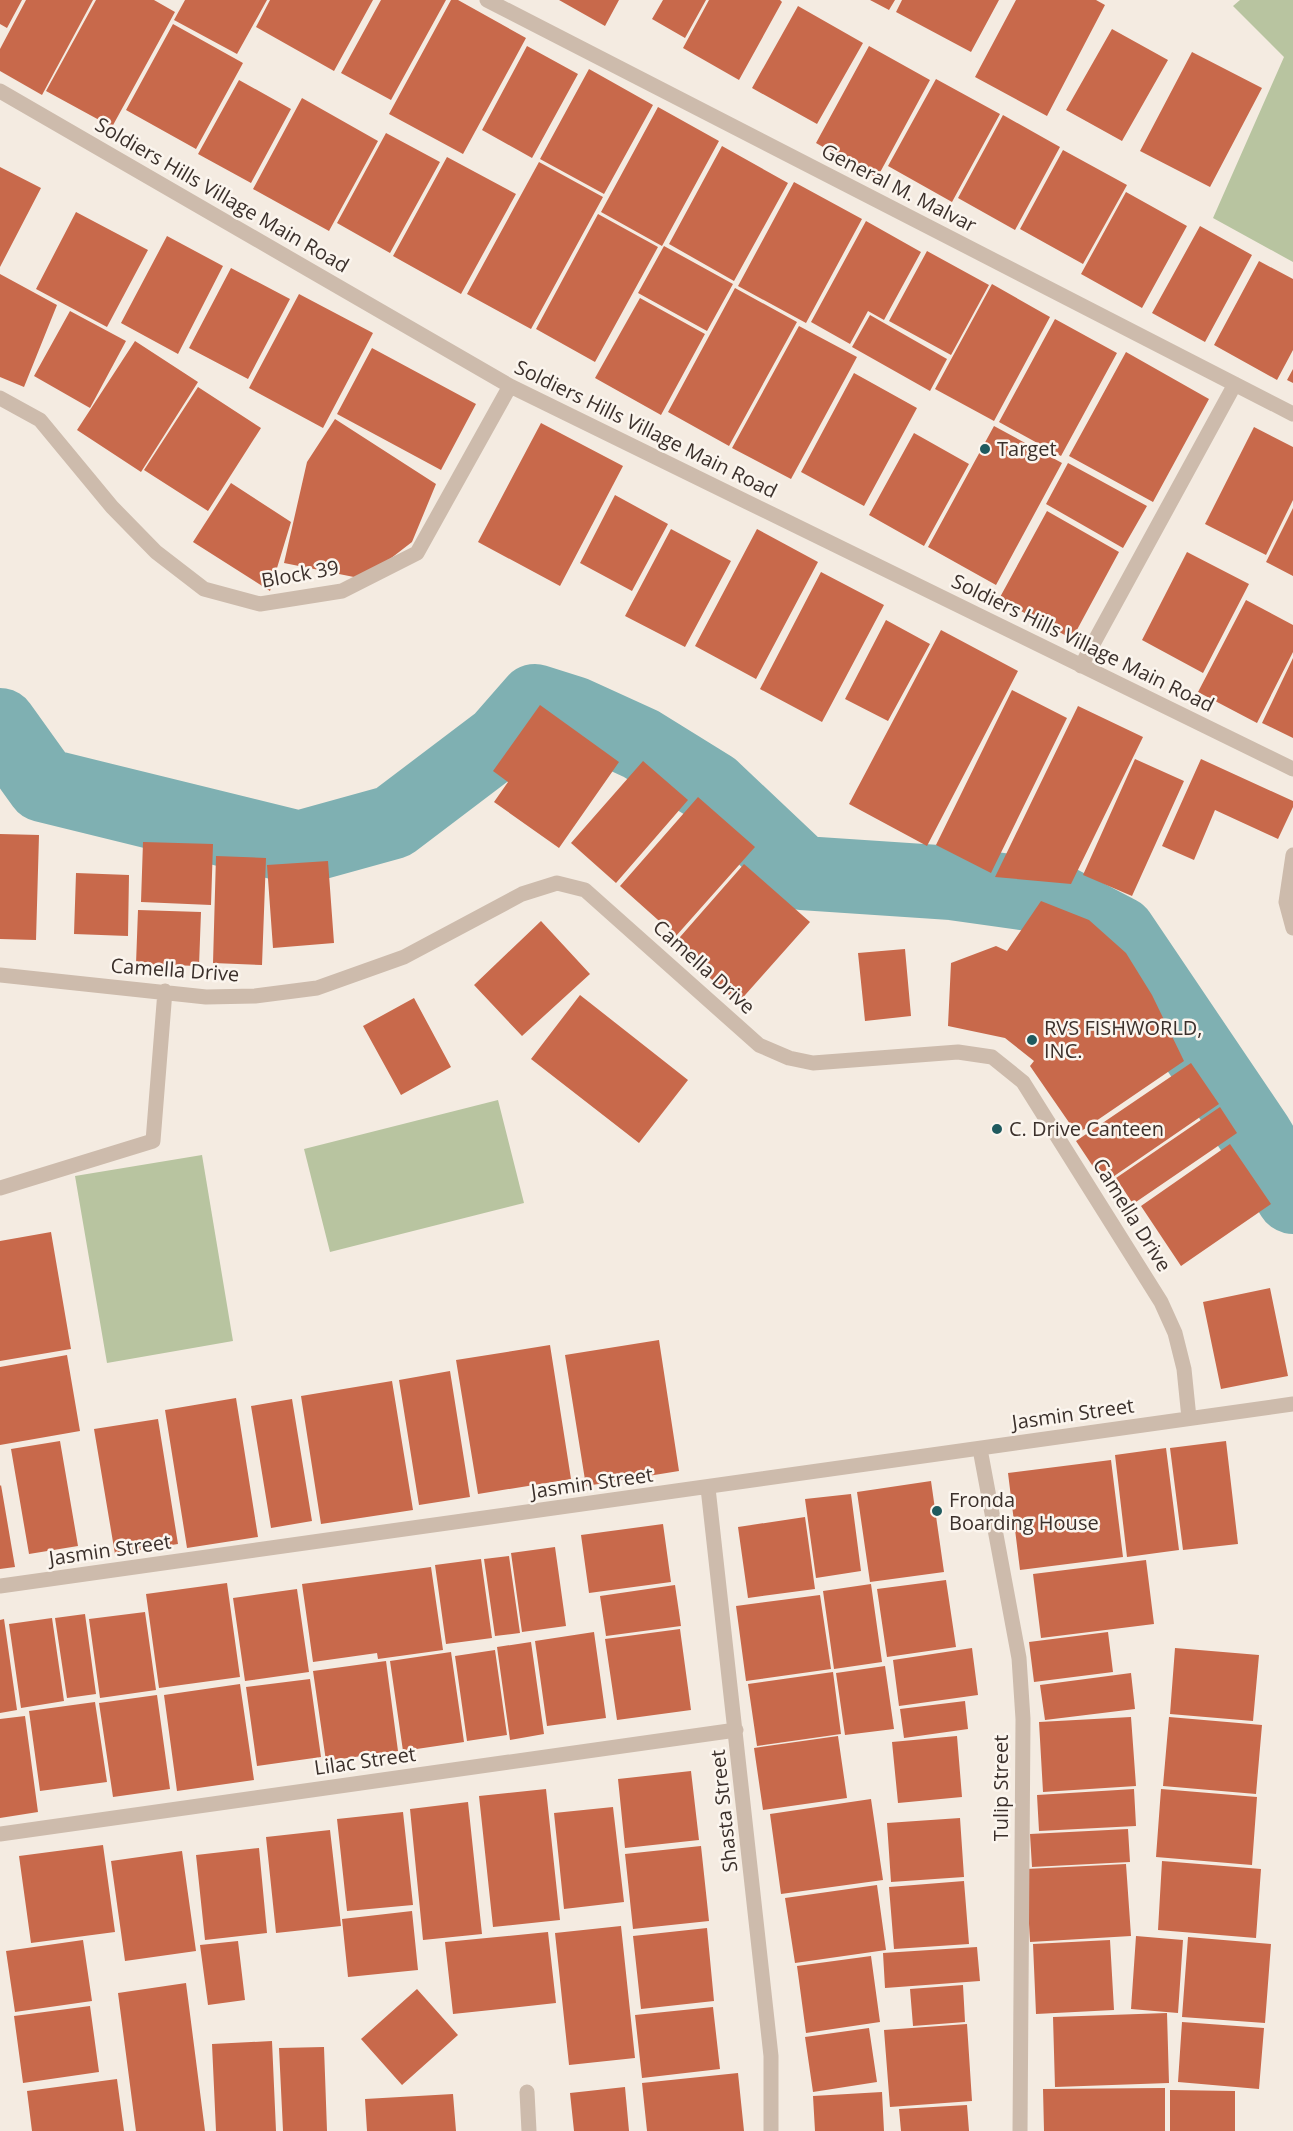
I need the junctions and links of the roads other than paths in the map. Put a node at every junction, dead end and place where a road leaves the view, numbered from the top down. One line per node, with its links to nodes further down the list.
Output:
1 (487, 0): 3 (street, General M. Malvar)
2 (0, 91): 4 (street, Soldiers Hills Village Main Road)
3 (1235, 384): 6 (street, General M. Malvar); 7 (street)
4 (510, 386): 5 (street, Block 39); 7 (street, Soldiers Hills Village Main Road)
5 (0, 398)
6 (1293, 414)
7 (1082, 666): 8 (street, Soldiers Hills Village Main Road)
8 (1293, 769)
9 (1293, 855): 10 (street)
10 (1293, 928)
11 (0, 975): 12 (street, Camella Drive)
12 (165, 991): 13 (street); 15 (street, Camella Drive)
13 (0, 1188)
14 (1293, 1404): 15 (street, Jasmin Street)
15 (1189, 1418): 16 (street, Jasmin Street)
16 (980, 1449): 17 (street, Jasmin Street); 24 (street, Tulip Street)
17 (708, 1488): 18 (street, Jasmin Street); 19 (street, Shasta Street)
18 (0, 1586)
19 (736, 1730): 20 (street, Lilac Street); 23 (street, Shasta Street)
20 (0, 1834)
21 (527, 2092): 22 (street)
22 (530, 2131)
23 (771, 2131)
24 (1020, 2131)

